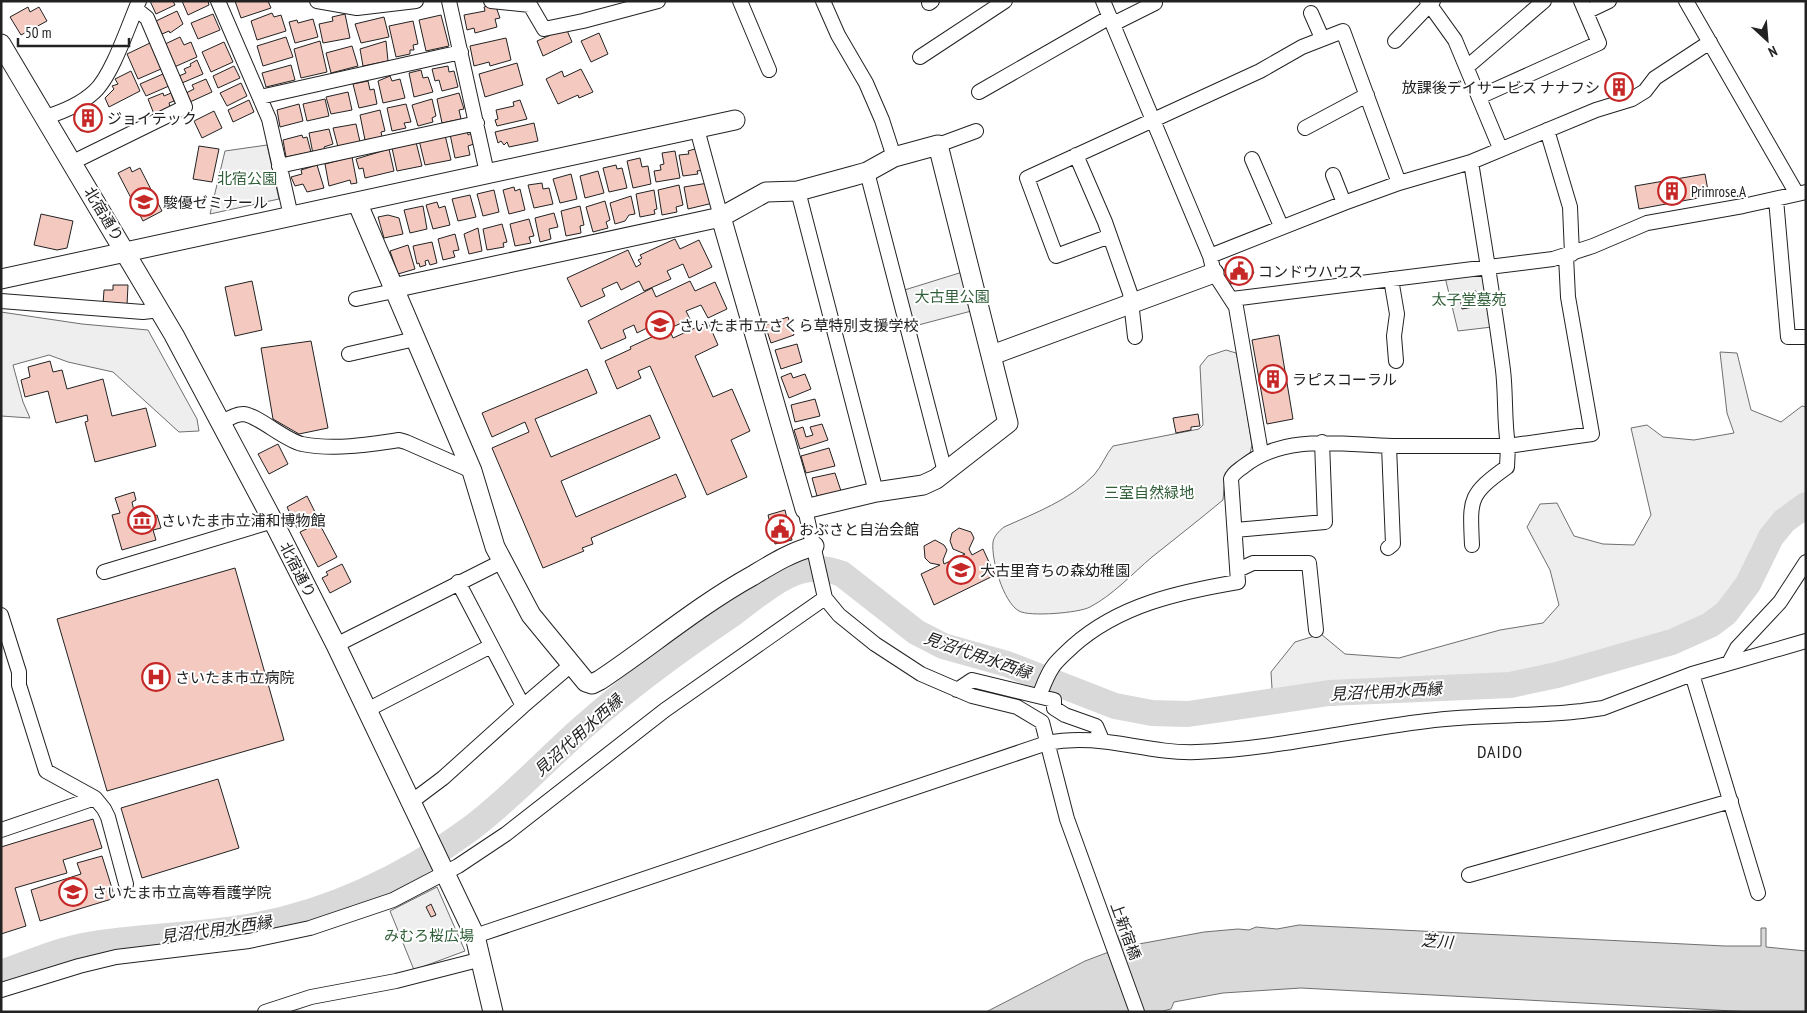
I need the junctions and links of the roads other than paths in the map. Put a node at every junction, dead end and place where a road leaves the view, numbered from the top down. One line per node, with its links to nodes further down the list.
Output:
1 (218, 1): 32 (street)
2 (317, 1): 13 (street)
3 (416, 1): 13 (street)
4 (449, 1): 25 (street)
5 (491, 1): 6 (street)
6 (658, 1)
7 (740, 1): 29 (street)
8 (823, 1): 45 (street)
9 (1005, 1): 26 (street)
10 (1103, 1): 20 (street)
11 (1544, 1): 28 (street)
12 (1609, 1): 18 (street)
13 (337, 3)
14 (1154, 3): 20 (street)
15 (1430, 3): 22 (street); 28 (street)
16 (1692, 3): 23 (street)
17 (138, 5): 34 (street); 47 (street)
18 (1583, 7): 33 (street)
19 (1311, 13): 21 (street)
20 (1112, 21): 30 (street); 35 (street)
21 (1322, 38): 31 (street); 35 (street)
22 (1395, 41)
23 (1710, 42): 40 (street); 55 (street)
24 (1, 44): 27 (street, 北宿通り)
25 (461, 52): 32 (street); 37 (street)
26 (920, 57)
27 (9, 67): 34 (street, 北宿通り)
28 (1467, 67): 33 (street)
29 (769, 70)
30 (980, 92)
31 (1367, 95): 38 (street); 53 (street)
32 (260, 97): 49 (street)
33 (1479, 97): 43 (street)
34 (46, 117): 47 (street, 北宿通り)
35 (1154, 119): 44 (street); 65 (street)
36 (735, 120): 39 (street)
37 (476, 123): 49 (street); 51 (street)
38 (1305, 128)
39 (697, 129): 51 (street); 60 (street)
40 (1547, 130): 43 (street); 64 (street)
41 (976, 131): 42 (street)
42 (938, 145): 45 (street); 79 (street)
43 (1500, 148): 48 (street)
44 (1076, 155): 62 (street); 62 (street)
45 (894, 157): 50 (street)
46 (1252, 159): 61 (street)
47 (73, 162): 63 (street, 北宿通り)
48 (1471, 162): 53 (street); 66 (street)
49 (279, 166): 59 (street)
50 (867, 172): 54 (street); 87 (street)
51 (488, 173): 57 (street)
52 (1333, 175): 58 (street)
53 (1399, 183): 58 (street)
54 (798, 191): 60 (street); 88 (street)
55 (1801, 193): 56 (street)
56 (1776, 199): 64 (street); 76 (street)
57 (357, 202): 59 (street); 69 (street)
58 (1344, 203): 61 (street)
59 (290, 216): 63 (street)
60 (720, 217): 69 (street); 89 (street)
61 (1281, 226): 65 (street)
62 (1110, 236): 73 (street)
63 (127, 253): 67 (street); 74 (street, 北宿通り)
64 (1569, 255): 66 (street); 84 (street)
65 (1212, 264): 70 (street); 73 (street)
66 (1488, 266): 68 (street); 84 (street)
67 (1, 279)
68 (1391, 279): 70 (street); 80 (street)
69 (393, 290): 71 (street); 77 (street)
70 (1232, 298): 85 (street)
71 (356, 299)
72 (1, 301): 74 (street)
73 (1132, 303): 75 (street); 79 (street)
74 (160, 310): 81 (street, 北宿通り)
75 (1135, 337)
76 (1806, 337)
77 (415, 339): 78 (street); 86 (street)
78 (349, 354)
79 (992, 355): 87 (street)
80 (1396, 361)
81 (221, 423): 86 (street); 90 (street, 北宿通り)
82 (1322, 442): 83 (street); 85 (street); 91 (street)
83 (1389, 446): 84 (street); 93 (street)
84 (1508, 446): 92 (street)
85 (1260, 453): 91 (street)
86 (472, 471): 95 (street)
87 (945, 472): 88 (street)
88 (876, 492): 89 (street)
89 (805, 509): 94 (street)
90 (273, 521): 98 (street); 104 (street, 北宿通り)
91 (1235, 530): 97 (street)
92 (1472, 546)
93 (1388, 548)
94 (815, 550): 100 (street); 107 (street)
95 (503, 561): 99 (street); 107 (street)
96 (1806, 562): 106 (street)
97 (1238, 570): 102 (street); 110 (street)
98 (104, 572)
99 (458, 582): 104 (street); 105 (street)
100 (825, 598): 109 (street, 上新宿橋); 119 (street)
101 (1, 615): 115 (street)
102 (1316, 630)
103 (1806, 641): 106 (street)
104 (336, 645): 112 (street, 北宿通り)
105 (491, 646): 111 (street); 112 (street)
106 (1729, 664): 108 (street)
107 (571, 665): 111 (street)
108 (1692, 674): 113 (street); 116 (street)
109 (957, 690): 110 (street); 114 (street, 上新宿橋)
110 (1039, 696): 113 (street)
111 (523, 706): 117 (street)
112 (367, 710): 117 (street, 北宿通り)
113 (1102, 740): 114 (street)
114 (1047, 743): 123 (street); 128 (street, 上新宿橋)
115 (95, 798): 118 (street); 121 (street)
116 (1731, 801): 120 (street); 122 (street)
117 (411, 802): 119 (street, 北宿通り)
118 (1, 830)
119 (443, 870): 123 (street, 北宿通り); 125 (street)
120 (1469, 876)
121 (126, 884)
122 (1758, 893)
123 (475, 936): 124 (street, 北宿通り)
124 (482, 959): 126 (street); 127 (street, 北宿通り)
125 (1, 990)
126 (265, 1012)
127 (494, 1012)
128 (1138, 1012)

